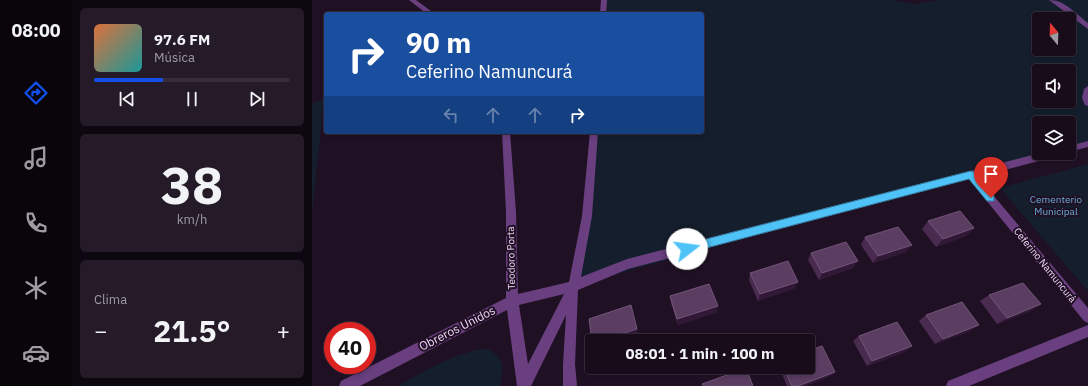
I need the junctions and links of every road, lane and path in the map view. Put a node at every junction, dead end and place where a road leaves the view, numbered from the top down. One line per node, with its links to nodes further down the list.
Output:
1 (412, 0): 4 (street)
2 (604, 0): 5 (street)
3 (1052, 0): 6 (street)
4 (429, 12)
5 (603, 12)
6 (1088, 27)
7 (1088, 89): 8 (street)
8 (1088, 103)
9 (506, 134): 16 (street, Teodoro Porta)
10 (594, 134): 15 (street)
11 (1088, 144): 12 (street)
12 (1076, 147)
13 (1032, 159): 14 (street, Obreros Unidos)
14 (971, 175): 15 (street, Obreros Unidos); 17 (street, Ceferino Namuncurá)
15 (574, 286): 16 (street, Obreros Unidos); 19 (street); 21 (street)
16 (512, 301): 19 (street, Teodoro Porta); 20 (street, Obreros Unidos)
17 (1088, 317)
18 (1088, 331): 22 (street)
19 (524, 384)
20 (346, 386)
21 (570, 386)
22 (953, 386)

